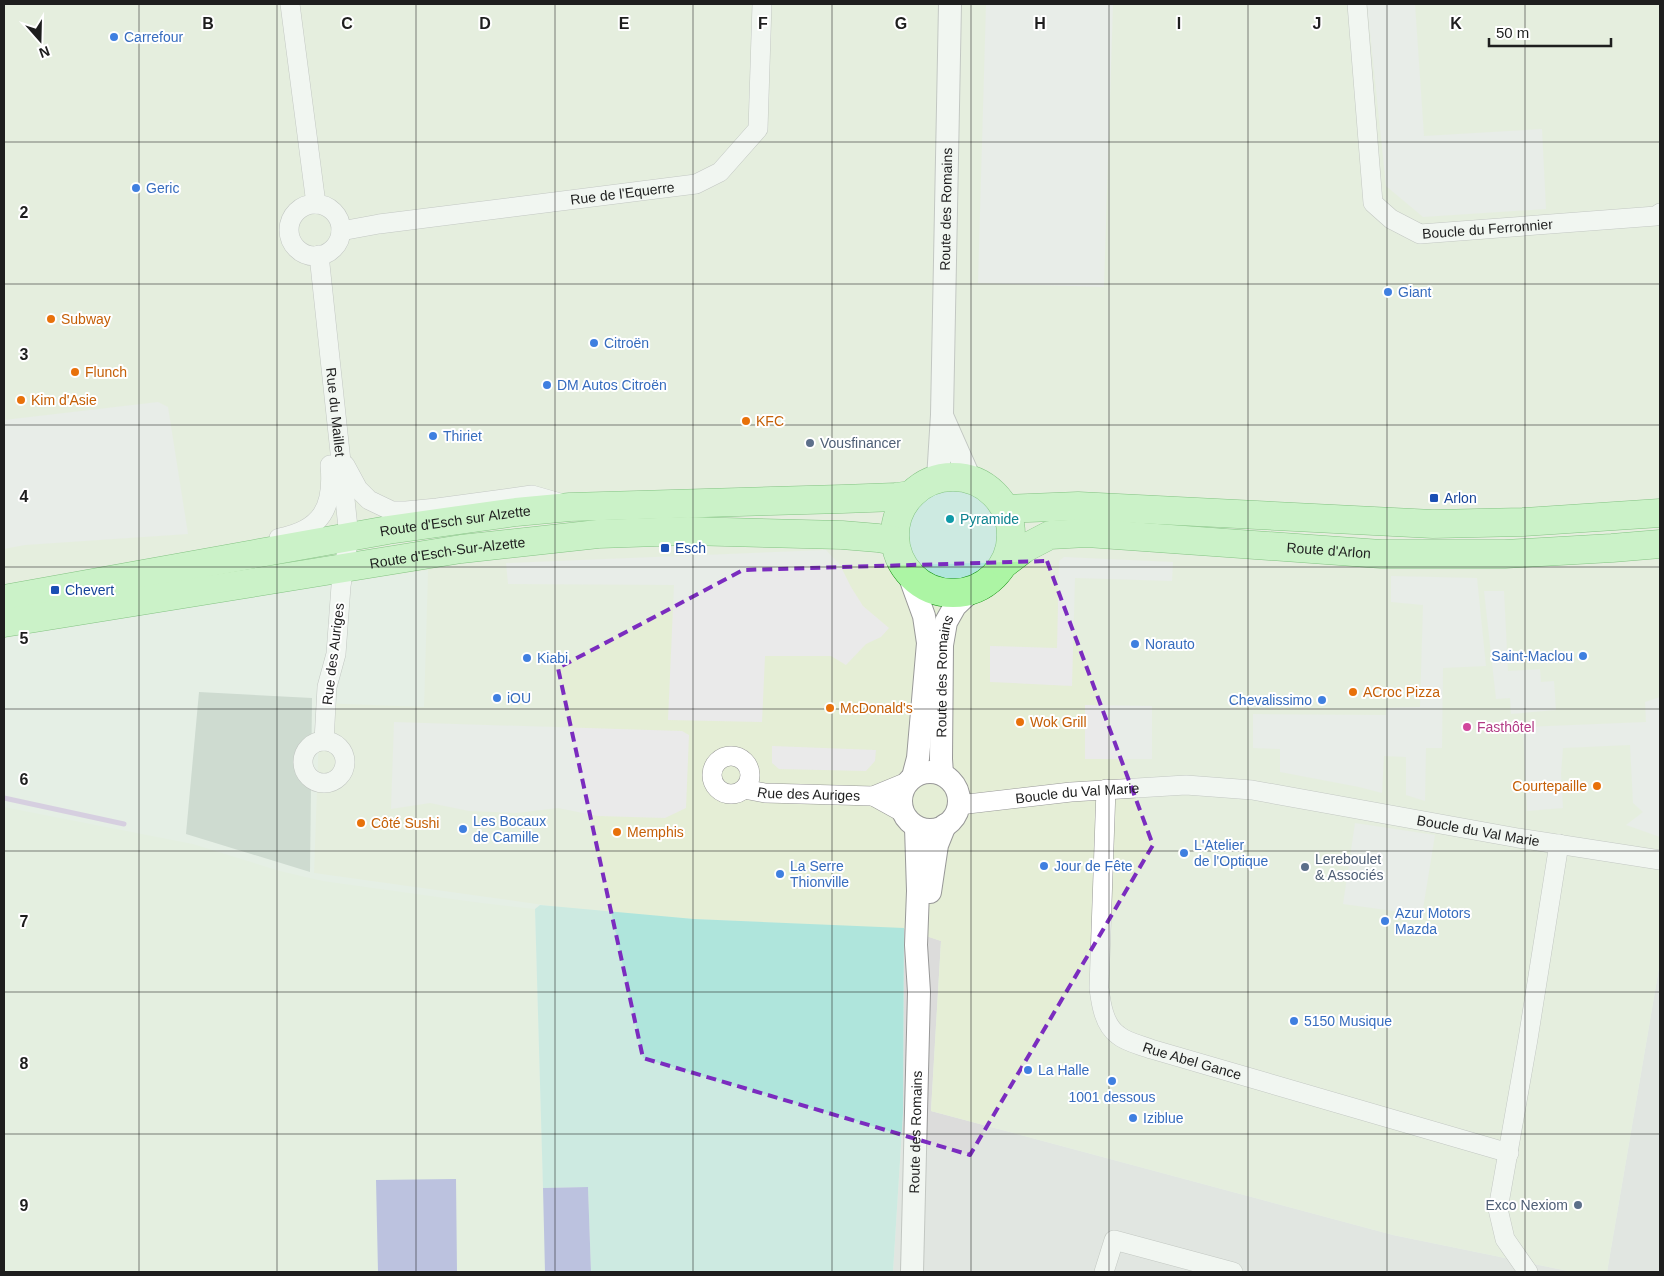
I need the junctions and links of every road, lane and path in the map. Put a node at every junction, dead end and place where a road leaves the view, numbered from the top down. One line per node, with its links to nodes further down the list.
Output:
1 (290, 4): 5 (street)
2 (762, 4): 7 (street, Rue de l'Equerre)
3 (950, 4): 10 (street, Route des Romains)
4 (1357, 4): 6 (street, Boucle du Ferronnier)
5 (316, 204): 7 (street); 8 (street)
6 (1660, 213)
7 (341, 231): 8 (street)
8 (319, 255): 9 (street, Rue du Maillet)
9 (334, 404): 11 (street, Rue du Maillet); 23 (street)
10 (942, 414): 12 (street, Route des Romains); 13 (street, Route des Romains)
11 (340, 456): 15 (street); 18 (street, Rue du Maillet)
12 (970, 478): 13 (main road); 16 (main road)
13 (938, 479): 14 (main road)
14 (911, 495): 15 (main road, Route d'Esch sur Alzette); 19 (main road)
15 (570, 506): 18 (main road, Route d'Esch sur Alzette)
16 (1006, 509): 17 (main road); 21 (main road)
17 (1660, 513)
18 (349, 537): 22 (street, Rue du Maillet); 23 (main road, Route d'Esch sur Alzette)
19 (895, 541): 22 (main road, Route d'Esch-Sur-Alzette); 24 (main road)
20 (1660, 544): 21 (main road, Route d'Arlon)
21 (1004, 564): 25 (main road)
22 (344, 568): 27 (main road, Route d'Esch-Sur-Alzette); 28 (street, Rue des Auriges)
23 (170, 569): 26 (main road, Route d'Esch sur Alzette)
24 (908, 572): 25 (main road); 30 (street, Route des Romains)
25 (972, 590): 29 (street, Route des Romains)
26 (4, 599)
27 (4, 623)
28 (324, 741)
29 (942, 774): 30 (street); 34 (street)
30 (910, 779): 33 (street, Rue des Auriges); 35 (street, Route des Romains)
31 (744, 789): 33 (street, Rue des Auriges)
32 (1106, 789): 34 (street, Boucle du Val Marie); 37 (street, Boucle du Val Marie); 40 (street, Rue Abel Gance)
33 (873, 796): 35 (street, Rue des Auriges)
34 (958, 805): 36 (street, Route des Romains)
35 (909, 819): 36 (street); 39 (street, Route des Romains)
36 (945, 825): 39 (street, Route des Romains)
37 (1559, 844): 38 (street, Boucle du Val Marie); 40 (street)
38 (1660, 860)
39 (919, 992): 41 (street, Route des Romains)
40 (1509, 1152): 44 (street)
41 (912, 1272)
42 (1104, 1272): 43 (street)
43 (1233, 1272)
44 (1528, 1272)

